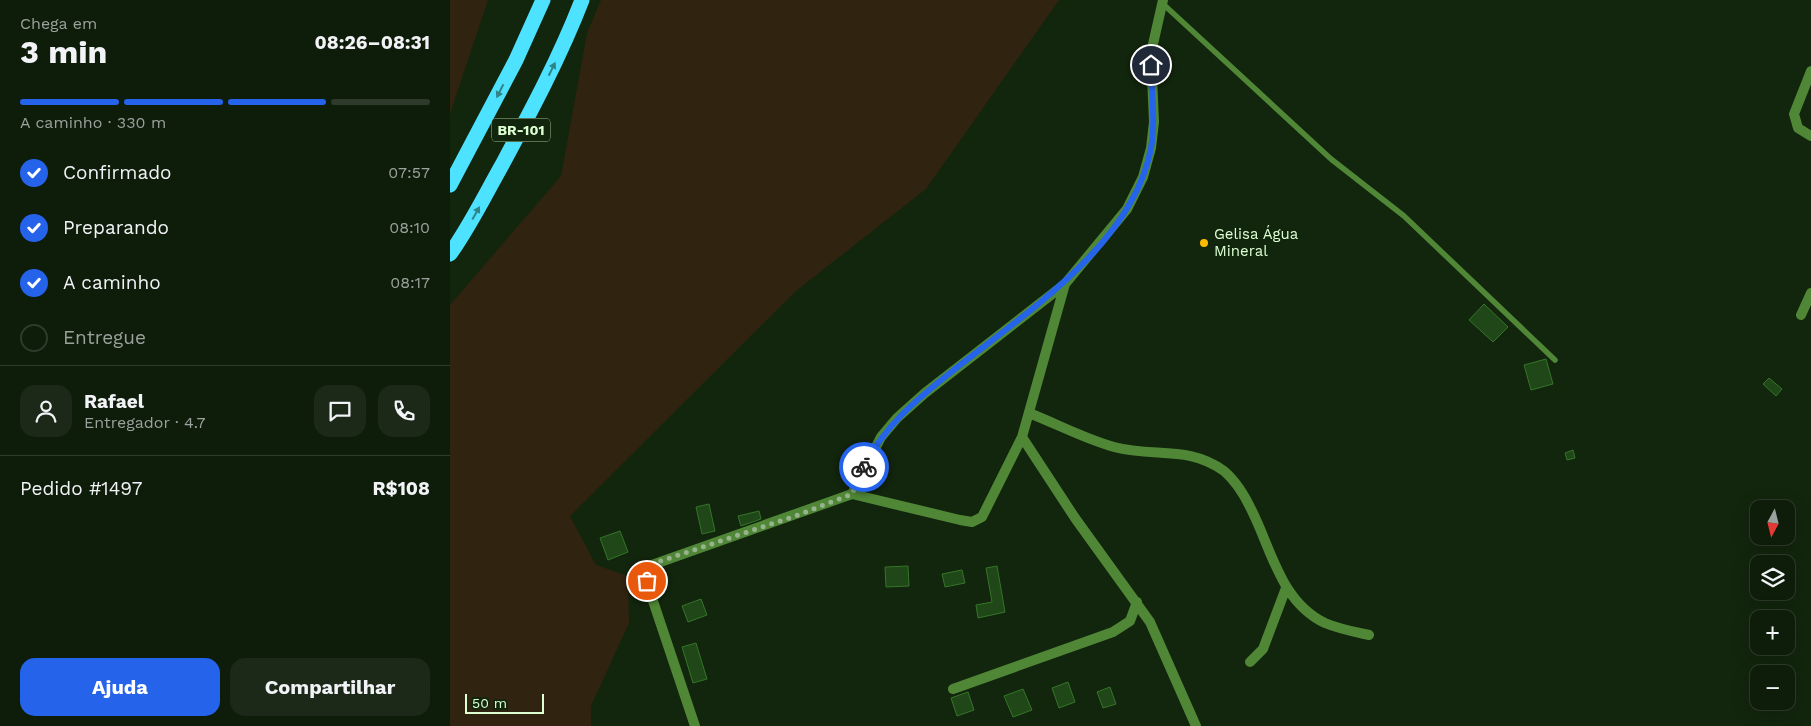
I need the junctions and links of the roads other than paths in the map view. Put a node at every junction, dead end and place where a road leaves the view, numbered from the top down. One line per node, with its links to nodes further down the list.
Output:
1 (543, 0): 6 (highway, BR-101, one-way to 6)
2 (582, 0): 7 (highway, BR-101, one-way to 2)
3 (1162, 2): 8 (street); 11 (lane)
4 (1811, 71): 5 (street)
5 (1811, 136)
6 (450, 184)
7 (450, 254)
8 (1065, 284): 12 (street); 14 (street)
9 (1811, 293): 10 (street)
10 (1801, 316)
11 (1555, 360)
12 (1030, 413): 13 (street); 15 (street)
13 (1022, 437): 14 (street); 16 (street)
14 (852, 494): 21 (street)
15 (1286, 588): 17 (street); 18 (street)
16 (1137, 602): 19 (street); 20 (street)
17 (1369, 635)
18 (1250, 662)
19 (953, 689)
20 (1196, 724)
21 (696, 726)

